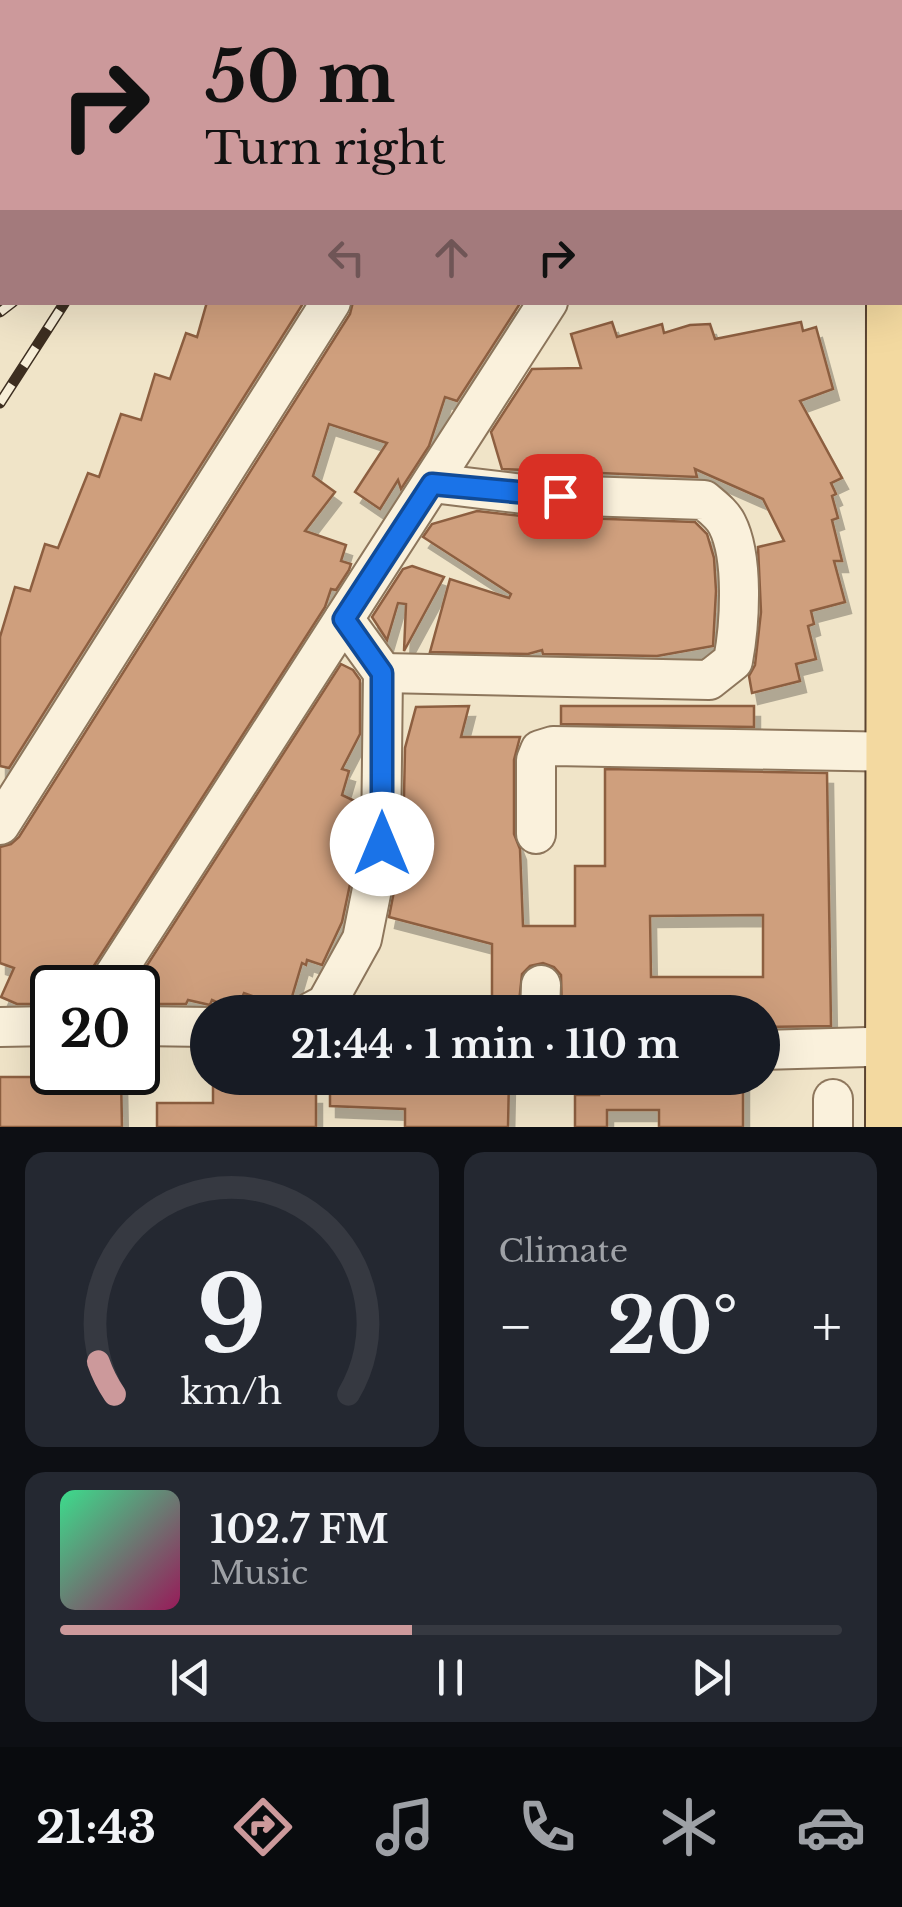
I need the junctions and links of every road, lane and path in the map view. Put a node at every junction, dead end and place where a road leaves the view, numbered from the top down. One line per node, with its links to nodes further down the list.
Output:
1 (329, 305): 8 (lane)
2 (546, 305): 4 (lane)
3 (890, 305): 7 (main road)
4 (432, 484): 5 (lane); 6 (lane)
5 (344, 619): 6 (lane); 10 (lane)
6 (382, 673): 11 (lane)
7 (896, 752): 9 (lane); 16 (main road)
8 (0, 825)
9 (536, 834)
10 (121, 965)
11 (331, 995)
12 (30, 1026): 13 (lane)
13 (0, 1027)
14 (160, 1027): 15 (lane)
15 (190, 1027)
16 (896, 1046): 17 (lane); 18 (main road)
17 (780, 1049)
18 (890, 1127)

